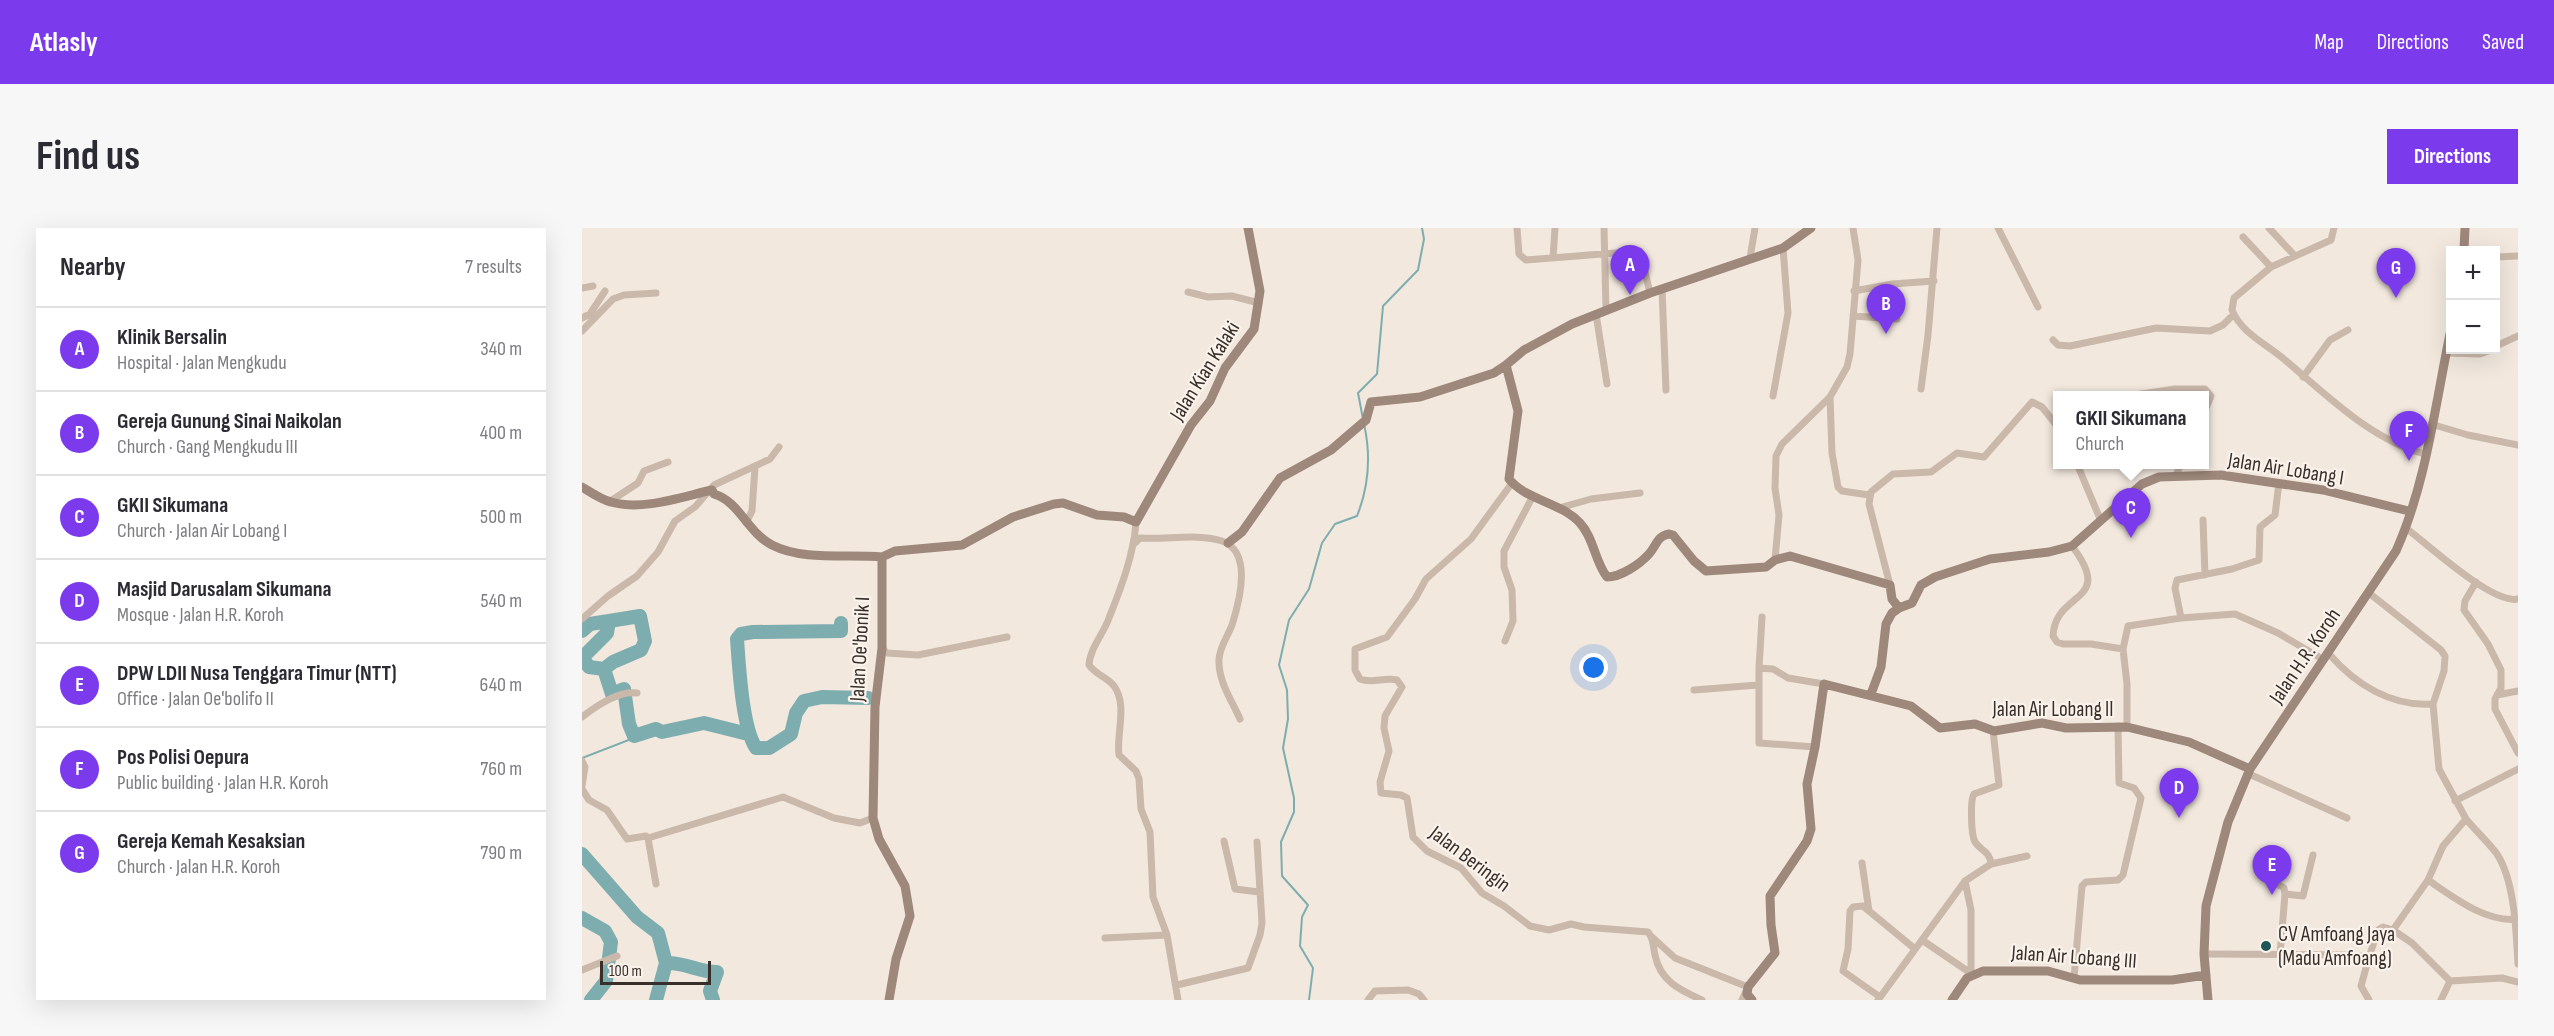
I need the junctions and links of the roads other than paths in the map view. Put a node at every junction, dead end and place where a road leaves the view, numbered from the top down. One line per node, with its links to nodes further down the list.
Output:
1 (1248, 228): 32 (street, Jalan Kian Kalaki)
2 (1517, 228): 20 (street)
3 (1555, 228): 20 (street)
4 (1604, 228): 16 (street)
5 (1755, 228): 21 (street)
6 (1811, 228): 15 (street)
7 (1853, 228): 28 (street)
8 (1937, 228): 23 (street)
9 (1998, 228): 33 (street)
10 (2269, 228): 17 (street)
11 (2334, 228): 17 (street)
12 (2465, 228): 14 (street)
13 (2243, 237): 22 (street)
14 (2464, 246)
15 (1783, 248): 21 (street); 53 (street)
16 (1605, 252): 20 (street); 31 (street); 34 (street)
17 (2294, 255): 22 (street)
18 (2518, 256): 19 (street)
19 (2500, 257)
20 (1553, 258)
21 (1750, 258): 26 (street)
22 (2271, 267): 36 (street)
23 (1934, 281): 28 (street); 49 (street)
24 (593, 286): 25 (street)
25 (582, 288)
26 (1662, 289): 31 (street); 50 (street)
27 (605, 291): 38 (street)
28 (1854, 291): 37 (street)
29 (656, 292): 41 (street)
30 (1190, 292): 32 (street)
31 (1650, 293): 34 (street)
32 (1259, 303): 76 (street, Jalan Kian Kalaki)
33 (2038, 307)
34 (1606, 309): 35 (street)
35 (1596, 314): 46 (street); 48 (street)
36 (2234, 314): 43 (street); 47 (street)
37 (1854, 316): 39 (street); 54 (street)
38 (582, 318)
39 (1897, 319)
40 (2348, 330): 47 (street)
41 (582, 331)
42 (2518, 336): 44 (street)
43 (2053, 340)
44 (2500, 344)
45 (2446, 353): 56 (street, Jalan H.R. Koroh)
46 (1506, 365): 65 (street); 81 (street)
47 (2303, 377): 59 (street)
48 (1607, 384)
49 (1921, 389)
50 (1666, 390)
51 (2162, 391): 52 (street)
52 (2207, 391)
53 (1773, 396)
54 (1830, 397): 70 (street); 84 (street)
55 (2053, 419): 70 (street)
56 (2431, 424): 57 (street); 59 (street, Jalan H.R. Koroh)
57 (2518, 445)
58 (779, 447): 61 (street)
59 (2426, 454): 74 (street, Jalan H.R. Koroh)
60 (668, 462): 72 (street)
61 (755, 467): 68 (street); 78 (street)
62 (2079, 469): 77 (street)
63 (2179, 469): 64 (street)
64 (2176, 475): 66 (street, Jalan Air Lobang I); 77 (street, Jalan Air Lobang I)
65 (1512, 483): 71 (street); 139 (street, Jalan Beringin)
66 (2279, 483): 74 (street, Jalan Air Lobang I); 85 (street)
67 (582, 487): 72 (street)
68 (712, 490): 72 (street); 78 (street); 93 (street)
69 (1640, 493): 73 (street)
70 (1869, 495): 87 (street)
71 (1533, 496): 73 (street); 95 (street)
72 (609, 502)
73 (1559, 508): 84 (street)
74 (2409, 511): 79 (street, Jalan H.R. Koroh)
75 (2203, 520): 85 (street)
76 (1136, 522): 80 (street); 83 (street)
77 (2101, 522): 82 (street, Jalan Air Lobang I)
78 (746, 523): 83 (street)
79 (2406, 528): 86 (street); 88 (street, Jalan H.R. Koroh)
80 (1134, 543): 81 (street); 138 (street)
81 (1228, 543): 109 (street)
82 (2072, 546): 90 (street, Jalan Air Lobang I); 97 (street)
83 (882, 558): 96 (street, Jalan Oe'bonik I)
84 (1774, 560): 87 (street)
85 (2205, 575): 92 (street)
86 (2476, 582): 89 (street); 106 (street)
87 (1890, 585): 90 (street)
88 (2369, 593): 98 (street, Jalan H.R. Koroh); 107 (street)
89 (2518, 599)
90 (1899, 608): 105 (street, Jalan Air Lobang I)
91 (1762, 617): 99 (street)
92 (2181, 618): 97 (street); 98 (street)
93 (582, 619)
94 (1008, 637): 96 (street)
95 (1505, 641)
96 (882, 648): 119 (street, Jalan Oe'bonik I)
97 (2123, 649): 110 (street)
98 (2326, 657): 107 (street); 116 (street, Jalan H.R. Koroh)
99 (1759, 668): 100 (street, Jalan Air Lobang II); 101 (street)
100 (1824, 684): 105 (street, Jalan Air Lobang II); 112 (street)
101 (1758, 686): 102 (street); 112 (street)
102 (1694, 690)
103 (2518, 691): 106 (street)
104 (637, 693): 108 (street)
105 (1871, 694): 111 (street, Jalan Air Lobang II)
106 (2497, 694): 113 (street)
107 (2433, 704): 118 (street)
108 (582, 717)
109 (1240, 719)
110 (2122, 727): 111 (street, Jalan Air Lobang II); 116 (street, Jalan Air Lobang II); 151 (street)
111 (1993, 730): 128 (street)
112 (1815, 747): 155 (street)
113 (2518, 753)
114 (582, 762): 117 (street)
115 (2518, 769): 118 (street)
116 (2249, 771): 120 (street); 143 (street, Jalan H.R. Koroh)
117 (582, 788): 122 (street)
118 (2455, 801): 121 (street)
119 (873, 818): 122 (street); 157 (street, Jalan Oe'bonik I)
120 (2347, 818)
121 (2466, 819): 129 (street); 136 (street)
122 (648, 838): 131 (street)
123 (1224, 841): 133 (street)
124 (1257, 842): 133 (street)
125 (2313, 855): 134 (street)
126 (2027, 856): 128 (street)
127 (1862, 863): 135 (street)
128 (1991, 864): 130 (street)
129 (2428, 880): 136 (street); 137 (street)
130 (1965, 881): 141 (street); 149 (street)
131 (656, 884)
132 (2279, 885): 134 (street)
133 (1259, 892): 154 (street)
134 (2285, 894): 144 (street)
135 (1869, 911): 142 (street); 156 (street)
136 (2517, 919): 147 (street)
137 (2392, 930): 146 (street); 152 (street)
138 (1167, 935): 140 (street); 154 (street)
139 (1652, 936): 155 (street); 161 (street)
140 (1106, 938)
141 (1922, 940): 142 (street); 149 (street)
142 (1915, 949): 156 (street)
143 (2204, 954): 144 (street); 150 (street, Jalan H.R. Koroh)
144 (2280, 955): 146 (street)
145 (617, 956): 148 (street)
146 (2369, 957): 166 (street)
147 (2518, 964)
148 (582, 970)
149 (1971, 974): 151 (street, Jalan Air Lobang III); 164 (street)
150 (2206, 975): 151 (street, Jalan Air Lobang III); 165 (street, Jalan H.R. Koroh)
151 (2074, 978)
152 (2450, 981): 153 (street); 167 (street)
153 (2518, 982)
154 (1177, 985): 158 (street)
155 (1748, 987): 162 (street); 163 (street)
156 (1879, 999)
157 (889, 1000)
158 (1178, 1000)
159 (1368, 1000): 160 (street)
160 (1424, 1000)
161 (1702, 1000)
162 (1742, 1000)
163 (1752, 1000)
164 (1952, 1000)
165 (2208, 1000)
166 (2369, 1000)
167 (2441, 1000)

